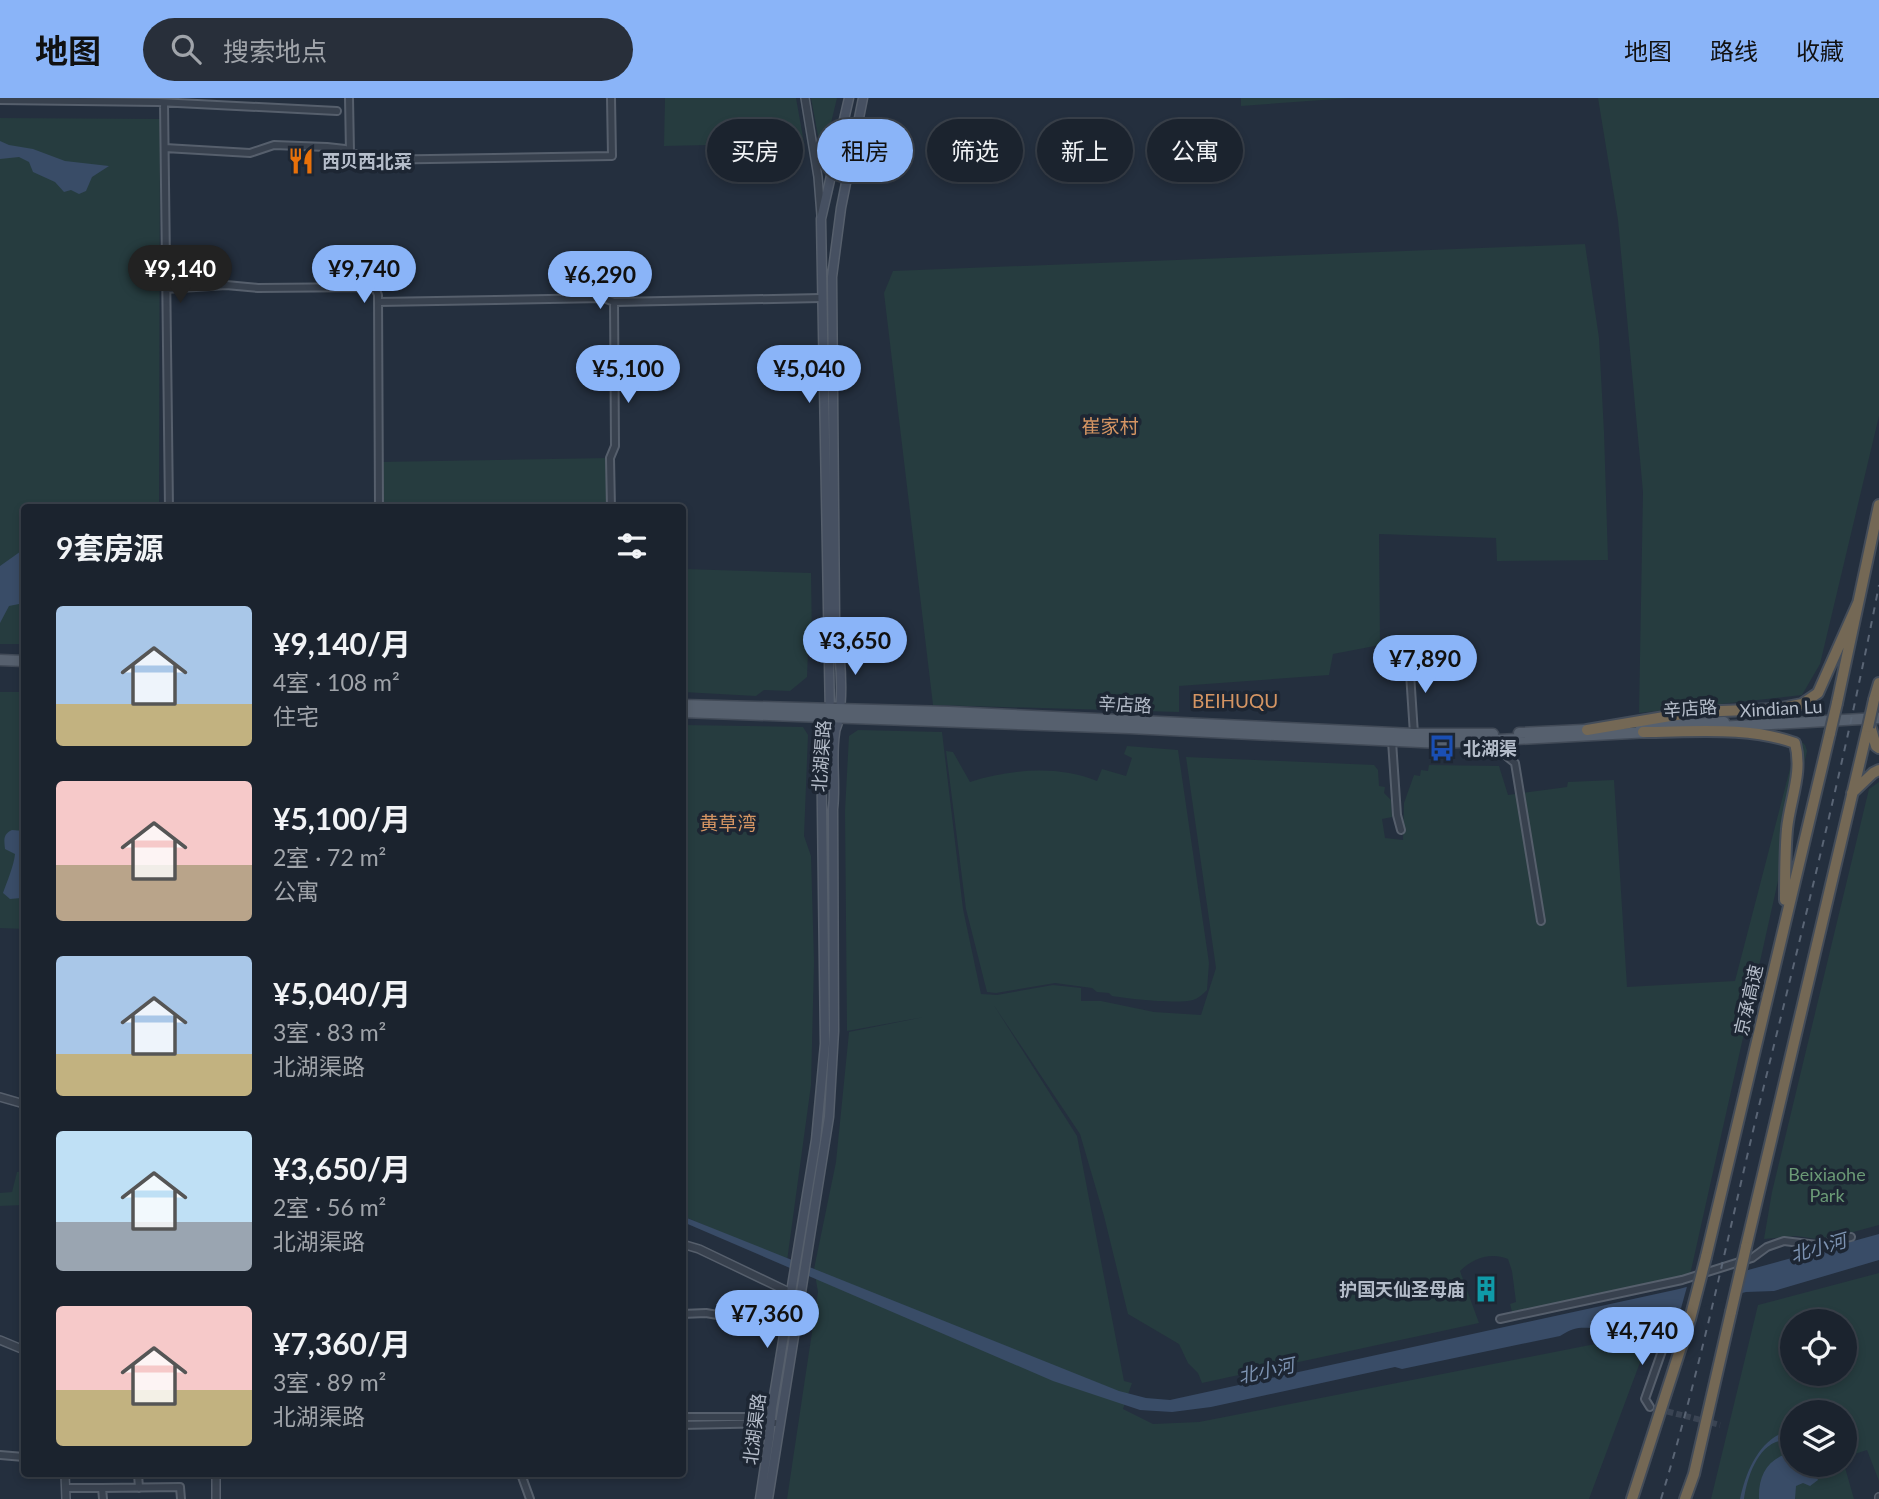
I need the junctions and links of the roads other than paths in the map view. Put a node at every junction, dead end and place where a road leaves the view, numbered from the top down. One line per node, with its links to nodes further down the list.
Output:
1 (268, 98): 10 (street)
2 (349, 98): 13 (street)
3 (611, 98): 13 (street)
4 (805, 98): 14 (street)
5 (849, 98): 14 (main road, 北湖渠路)
6 (863, 98): 33 (main road, 北湖渠路)
7 (72, 99): 8 (street); 9 (street)
8 (0, 100)
9 (167, 101): 10 (street); 12 (street)
10 (268, 109): 11 (street)
11 (337, 111)
12 (165, 148): 13 (street); 15 (street)
13 (350, 152)
14 (821, 219): 16 (main road, 北湖渠路)
15 (166, 289): 17 (street); 19 (street)
16 (821, 298): 18 (street); 33 (main road, 北湖渠路)
17 (378, 302): 18 (street); 20 (street)
18 (614, 302): 21 (street)
19 (169, 504)
20 (379, 504)
21 (611, 504)
22 (1879, 505): 23 (highway, 京承高速)
23 (1858, 603): 35 (highway); 46 (highway, 京承高速, bridge)
24 (0, 653): 25 (main road)
25 (21, 654)
26 (1409, 658): 37 (street)
27 (0, 660): 28 (main road)
28 (21, 661)
29 (1879, 683): 34 (highway, bridge)
30 (686, 705): 33 (main road, 辛店路)
31 (686, 712): 33 (main road, 辛店路)
32 (1879, 713): 35 (main road, 辛店路)
33 (834, 714): 36 (main road, 辛店路); 51 (main road, 北湖渠路); 51 (main road, 北湖渠路)
34 (1872, 722): 38 (main road, Xindian Lu); 41 (highway); 43 (highway)
35 (1587, 730): 37 (main road, 辛店路)
36 (1320, 734): 37 (main road, 辛店路); 40 (main road, 辛店路)
37 (1414, 734)
38 (1647, 734): 39 (main road, 辛店路); 46 (highway)
39 (1503, 740): 40 (main road, 辛店路); 45 (street)
40 (1392, 741): 44 (street)
41 (1879, 748)
42 (1879, 770): 43 (highway)
43 (1852, 793): 66 (highway, bridge)
44 (1401, 830)
45 (1541, 921)
46 (1784, 925): 81 (highway, 京承高速, bridge)
47 (0, 1097): 48 (street)
48 (21, 1103)
49 (1851, 1237): 55 (street)
50 (686, 1245): 53 (street)
51 (803, 1249): 52 (main road)
52 (797, 1283): 53 (main road, 北湖渠路); 62 (main road, 北湖渠路)
53 (791, 1293): 62 (main road, 北湖渠路)
54 (686, 1314): 57 (street)
55 (1500, 1319)
56 (1663, 1319): 60 (street)
57 (758, 1322)
58 (0, 1340): 59 (street)
59 (21, 1349)
60 (1650, 1406)
61 (686, 1417): 62 (street)
62 (775, 1423): 63 (street); 79 (main road, 北湖渠路); 80 (main road, 北湖渠路)
63 (686, 1425)
64 (0, 1455): 65 (street)
65 (21, 1457)
66 (1694, 1474): 82 (highway); 83 (highway)
67 (65, 1477): 71 (street)
68 (138, 1477): 73 (street)
69 (216, 1477): 77 (street)
70 (522, 1477): 78 (street)
71 (66, 1488): 72 (street); 74 (street)
72 (102, 1488): 73 (street); 75 (street)
73 (139, 1488): 76 (street)
74 (66, 1499)
75 (103, 1499)
76 (181, 1499)
77 (216, 1499)
78 (530, 1499)
79 (760, 1499)
80 (768, 1499)
81 (1632, 1499)
82 (1685, 1499)
83 (1692, 1499)

